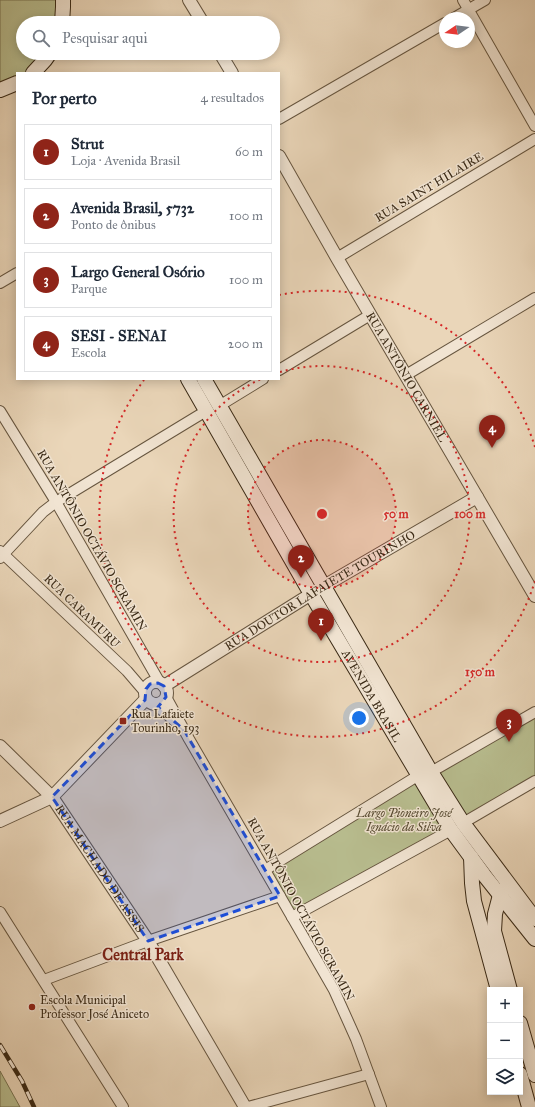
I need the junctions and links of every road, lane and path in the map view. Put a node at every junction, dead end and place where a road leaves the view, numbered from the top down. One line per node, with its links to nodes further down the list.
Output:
1 (63, 0): 7 (main road)
2 (189, 0): 8 (street)
3 (463, 0): 5 (street)
4 (485, 0): 5 (street)
5 (468, 10): 6 (street); 17 (street)
6 (464, 12)
7 (62, 16)
8 (199, 16)
9 (439, 26): 16 (street)
10 (46, 60): 12 (main road)
11 (224, 60): 13 (street)
12 (35, 72)
13 (231, 72)
14 (16, 83): 15 (main road)
15 (0, 90)
16 (280, 118)
17 (535, 126)
18 (535, 139): 20 (street, RUA SAINT HILAIRE)
19 (280, 158): 20 (street, RUA ANTÔNIO CARNIEL)
20 (337, 258): 24 (street, RUA ANTÔNIO CARNIEL)
21 (16, 274): 22 (street)
22 (0, 283)
23 (535, 298): 26 (street)
24 (370, 315): 25 (street); 26 (street, RUA ANTÔNIO CARNIEL)
25 (280, 369)
26 (406, 375): 32 (street, RUA ANTÔNIO CARNIEL)
27 (189, 380): 30 (main road, AVENIDA BRASIL)
28 (204, 380): 30 (main road, AVENIDA BRASIL)
29 (261, 380): 30 (street)
30 (213, 408): 33 (street); 35 (main road, AVENIDA BRASIL); 36 (main road, AVENIDA BRASIL)
31 (0, 411): 33 (street, RUA ANTÔNIO OCTÁVIO SCRAMIN)
32 (477, 497): 35 (street, RUA DOUTOR LAFAIETE TOURINHO); 37 (street, RUA ANTÔNIO CARNIEL)
33 (56, 502): 34 (street); 38 (street, RUA ANTÔNIO OCTÁVIO SCRAMIN)
34 (1, 554): 39 (street, RUA CARAMURU)
35 (324, 586): 36 (street, RUA DOUTOR LAFAIETE TOURINHO); 43 (main road, AVENIDA BRASIL)
36 (311, 594): 38 (street, RUA DOUTOR LAFAIETE TOURINHO); 43 (main road, AVENIDA BRASIL)
37 (535, 596)
38 (163, 689): 39 (street); 39 (street); 41 (street, RUA ANTÔNIO OCTÁVIO SCRAMIN)
39 (149, 699): 41 (street, RUA ANTÔNIO OCTÁVIO SCRAMIN); 45 (street)
40 (535, 712): 43 (street)
41 (184, 730): 49 (street, RUA ANTÔNIO OCTÁVIO SCRAMIN)
42 (0, 746): 45 (street, RUA MACHADO DE ASSIS)
43 (425, 773): 47 (main road, AVENIDA BRASIL); 49 (street)
44 (535, 781): 47 (street)
45 (52, 796): 46 (street); 56 (street, RUA MACHADO DE ASSIS)
46 (0, 821)
47 (457, 827): 48 (main road, AVENIDA BRASIL); 50 (main road, AVENIDA BRASIL); 53 (street)
48 (471, 857): 50 (main road, AVENIDA BRASIL); 58 (main road)
49 (265, 870): 51 (street, RUA ANTÔNIO OCTÁVIO SCRAMIN)
50 (504, 889): 54 (main road, AVENIDA BRASIL); 55 (main road, AVENIDA BRASIL); 59 (main road)
51 (280, 896): 53 (street, RUA ANTÔNIO OCTÁVIO SCRAMIN); 56 (street)
52 (0, 912): 57 (street)
53 (292, 917): 61 (street, RUA ANTÔNIO OCTÁVIO SCRAMIN)
54 (535, 919)
55 (535, 939)
56 (148, 941): 57 (street); 65 (street, RUA MACHADO DE ASSIS)
57 (44, 980): 64 (street)
58 (497, 987)
59 (509, 987)
60 (523, 1033): 62 (main road)
61 (369, 1074): 66 (street); 67 (street, RUA ANTÔNIO OCTÁVIO SCRAMIN)
62 (535, 1075)
63 (523, 1085): 68 (main road)
64 (123, 1107)
65 (245, 1107)
66 (248, 1107)
67 (382, 1107)
68 (529, 1107)

